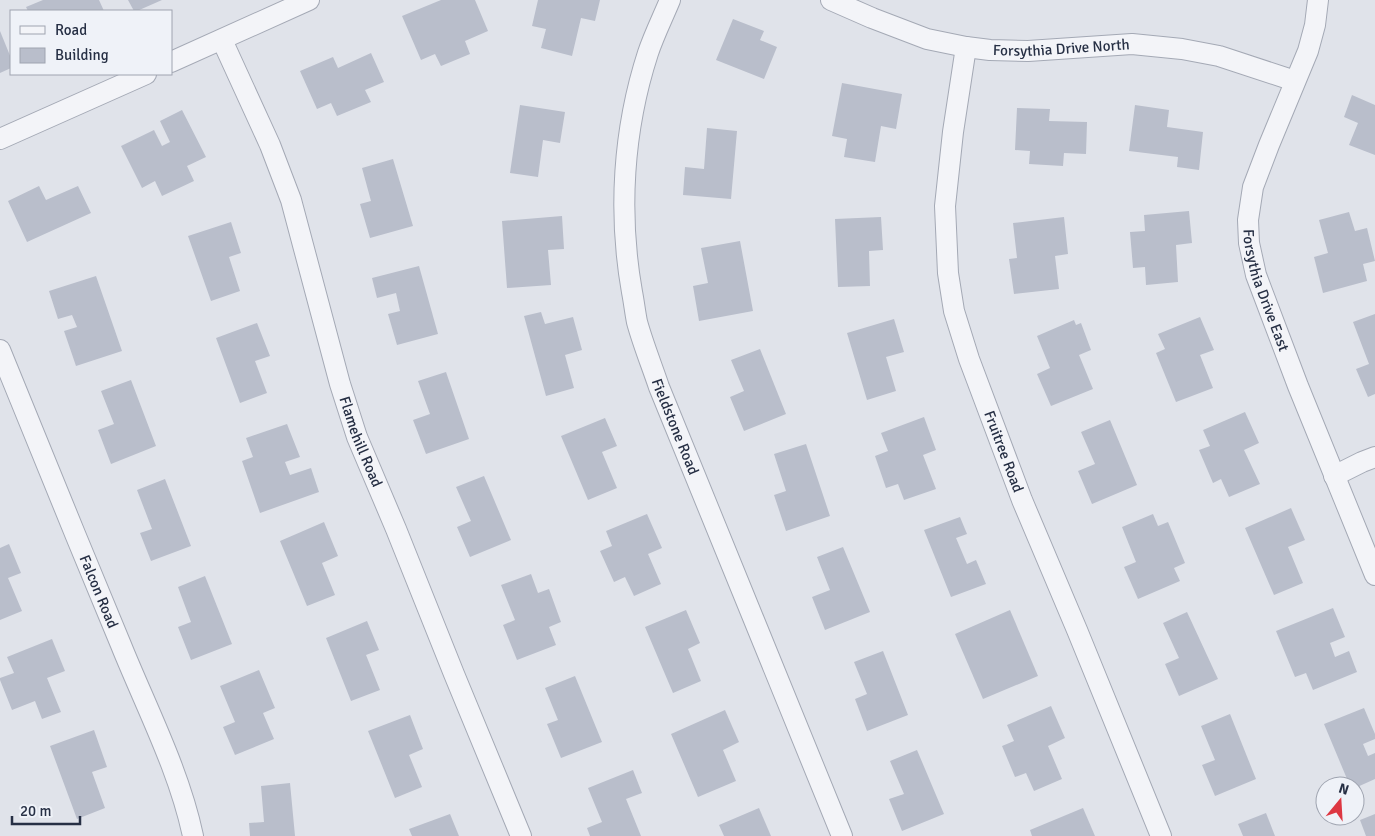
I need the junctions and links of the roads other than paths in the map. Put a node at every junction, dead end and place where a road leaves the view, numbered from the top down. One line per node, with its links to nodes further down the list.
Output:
1 (309, 0): 5 (street)
2 (670, 0): 17 (street, Fieldstone Road)
3 (831, 0): 6 (street, Forsythia Drive North)
4 (1318, 0): 9 (street, Forsythia Drive East)
5 (222, 40): 7 (street); 16 (street, Flamehill Road)
6 (966, 47): 9 (street, Forsythia Drive North); 18 (street, Fruitree Road)
7 (172, 62)
8 (144, 75): 10 (street)
9 (1295, 81): 13 (street, Forsythia Drive East)
10 (0, 139)
11 (0, 350): 15 (street, Falcon Road)
12 (1375, 457): 13 (street)
13 (1334, 476): 14 (street, Forsythia Drive East)
14 (1375, 575)
15 (193, 836)
16 (521, 836)
17 (842, 836)
18 (1161, 836)

